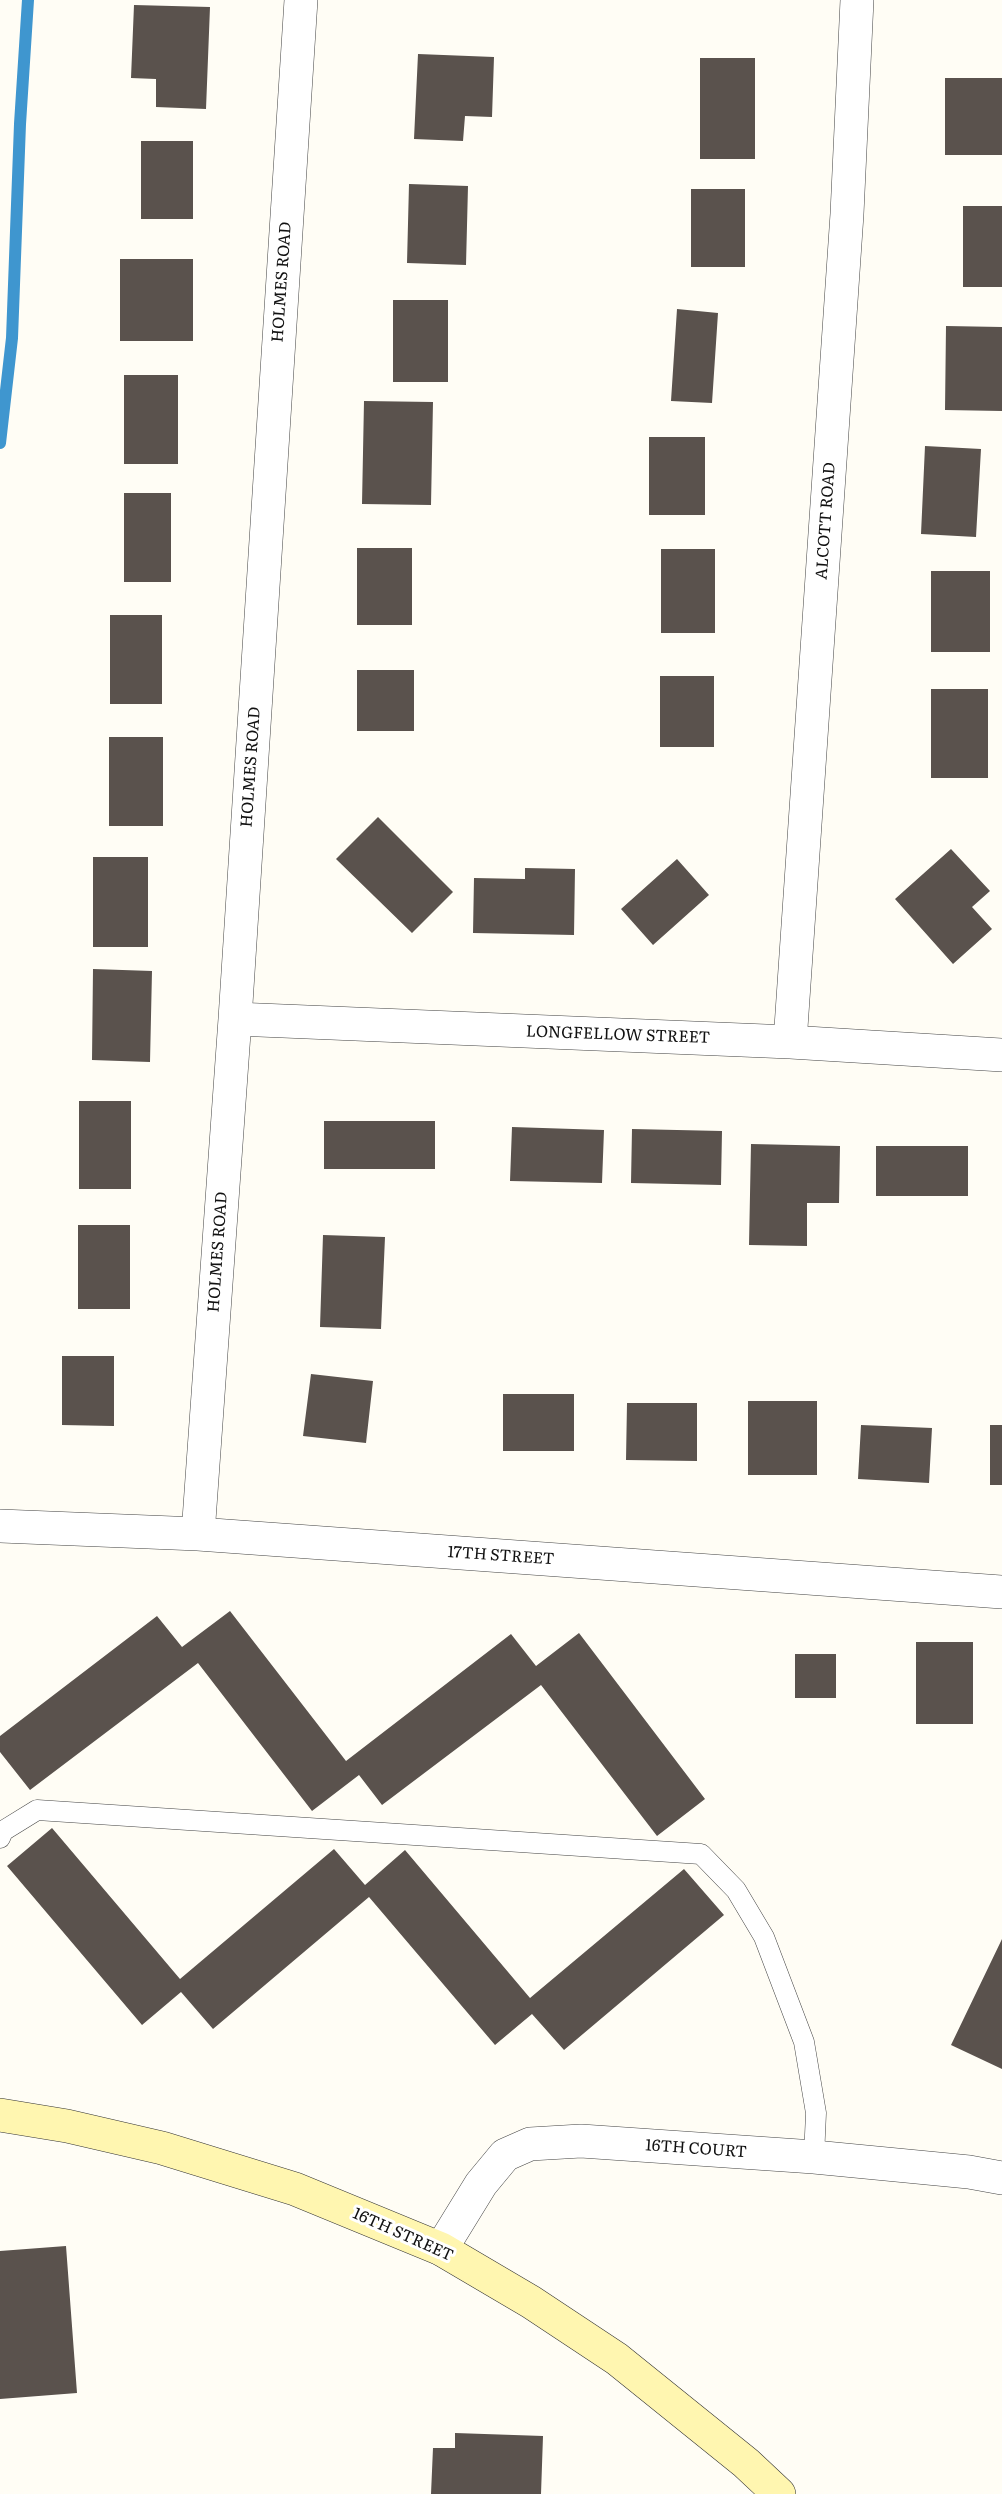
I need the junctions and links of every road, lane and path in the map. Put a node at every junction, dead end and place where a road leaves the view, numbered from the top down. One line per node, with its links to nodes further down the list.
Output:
1 (301, 0): 3 (street, HOLMES ROAD)
2 (857, 0): 4 (street, ALCOTT ROAD)
3 (235, 1019): 4 (street, LONGFELLOW STREET); 7 (street, HOLMES ROAD)
4 (789, 1042): 5 (street, LONGFELLOW STREET)
5 (1002, 1055)
6 (0, 1526): 7 (street, 17TH STREET)
7 (198, 1534): 8 (street, 17TH STREET)
8 (1002, 1592)
9 (0, 1838): 11 (lane)
10 (0, 2115): 13 (main road, 16TH STREET)
11 (814, 2157): 12 (street, 16TH COURT); 13 (street, 16TH COURT)
12 (1002, 2178)
13 (441, 2249): 14 (main road, 16TH STREET)
14 (779, 2494)

